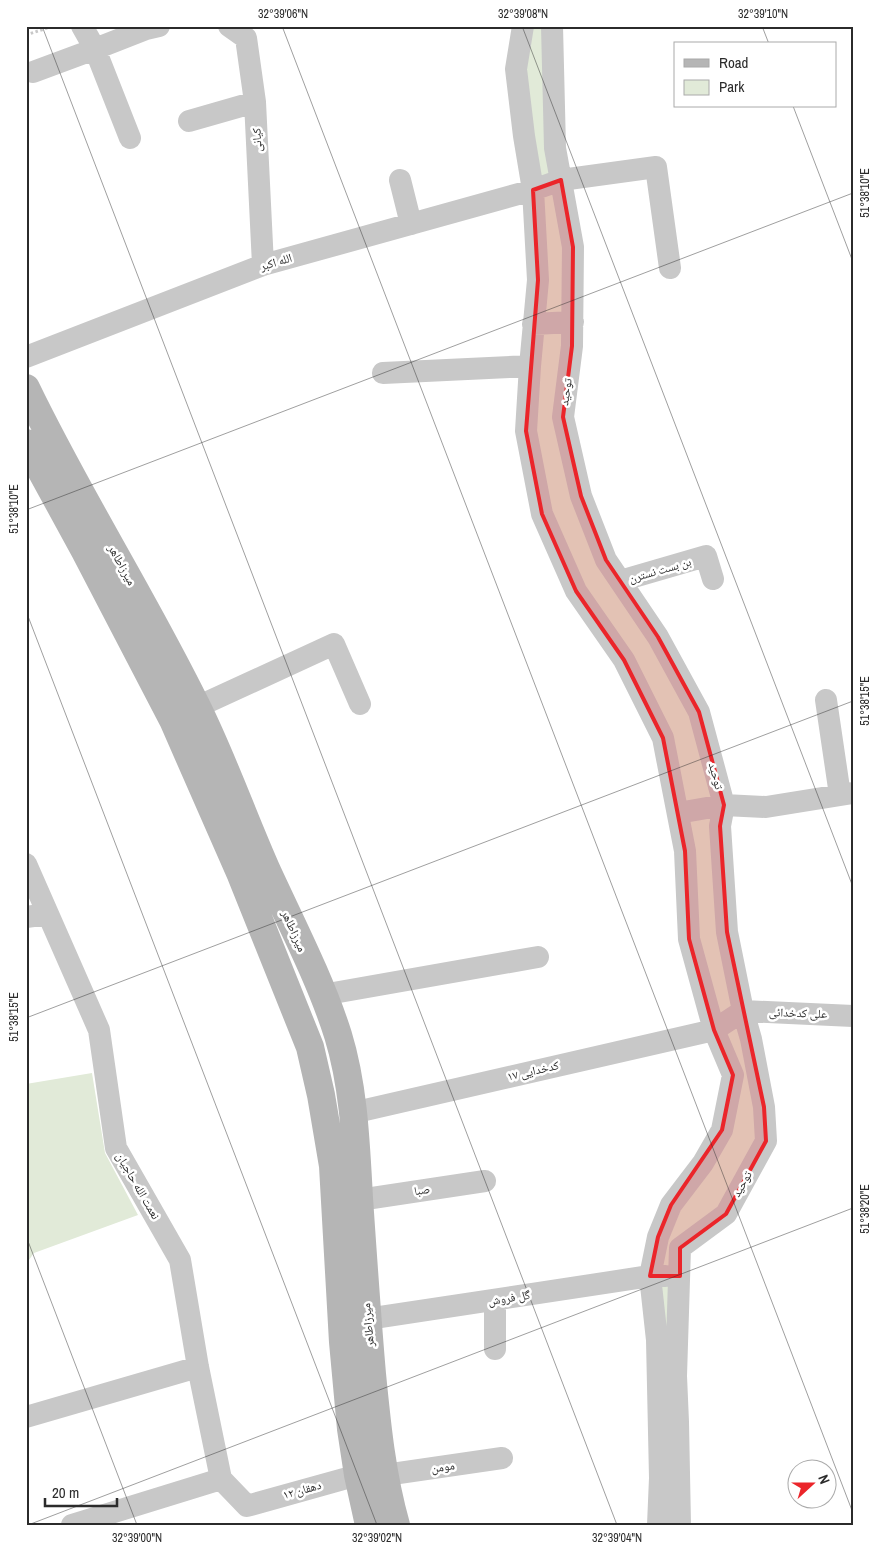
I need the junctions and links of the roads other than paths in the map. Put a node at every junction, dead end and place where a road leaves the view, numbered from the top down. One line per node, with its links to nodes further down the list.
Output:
1 (82, 26): 6 (street)
2 (159, 26): 6 (street)
3 (229, 26): 8 (street, کیانی)
4 (523, 26): 13 (street)
5 (552, 26): 12 (street, توحید)
6 (95, 49): 7 (street); 10 (street)
7 (34, 72)
8 (255, 102): 9 (street); 15 (street, کیانی)
9 (189, 120)
10 (130, 138)
11 (400, 180): 14 (street)
12 (561, 180): 13 (street, الله اکبر); 16 (street, الله اکبر); 17 (street, توحید)
13 (533, 190): 14 (street, الله اکبر); 18 (street)
14 (411, 224): 15 (street, الله اکبر)
15 (264, 264): 19 (street, الله اکبر)
16 (670, 268)
17 (573, 322): 18 (street); 25 (street, توحید)
18 (533, 324): 20 (street)
19 (26, 357)
20 (530, 366): 21 (street); 31 (street)
21 (383, 373)
22 (26, 388): 28 (main road, میرزاطاهر)
23 (26, 443): 51 (main road, میرزاطاهر)
24 (714, 579): 25 (street, بن بست نسترن)
25 (620, 581): 30 (street, توحید)
26 (826, 700): 29 (street)
27 (360, 704): 28 (street)
28 (197, 707): 36 (main road, میرزاطاهر)
29 (846, 794): 30 (street)
30 (724, 805): 31 (street); 37 (street, توحید)
31 (678, 813): 39 (street)
32 (26, 864): 33 (street, نعمت الله حاجیان)
33 (48, 914): 34 (street); 48 (street, نعمت الله حاجیان)
34 (26, 917)
35 (538, 957): 36 (street)
36 (322, 995): 40 (main road, میرزاطاهر)
37 (743, 1011): 38 (street, علی کدخدائی); 39 (street); 44 (street, توحید)
38 (853, 1016)
39 (714, 1030): 40 (street, کدخدایی ۱۷); 43 (street)
40 (352, 1113): 42 (main road, میرزاطاهر)
41 (485, 1181): 42 (street, صبا)
42 (359, 1200): 46 (main road, میرزاطاهر)
43 (650, 1276): 44 (street, گل فروش); 45 (street, گل فروش); 58 (street)
44 (680, 1276): 59 (street, توحید)
45 (495, 1300): 46 (street, گل فروش); 47 (street)
46 (367, 1319): 52 (main road, میرزاطاهر)
47 (495, 1349)
48 (198, 1367): 49 (street); 53 (street, نعمت الله حاجیان)
49 (26, 1417)
50 (502, 1458): 52 (street, مومن)
51 (358, 1474): 54 (street, دهقان ۱۲); 56 (main road, میرزاطاهر)
52 (385, 1475): 57 (main road, میرزاطاهر)
53 (221, 1479): 54 (street); 55 (street)
54 (243, 1516)
55 (72, 1525)
56 (369, 1525)
57 (396, 1525)
58 (658, 1525)
59 (680, 1525)

